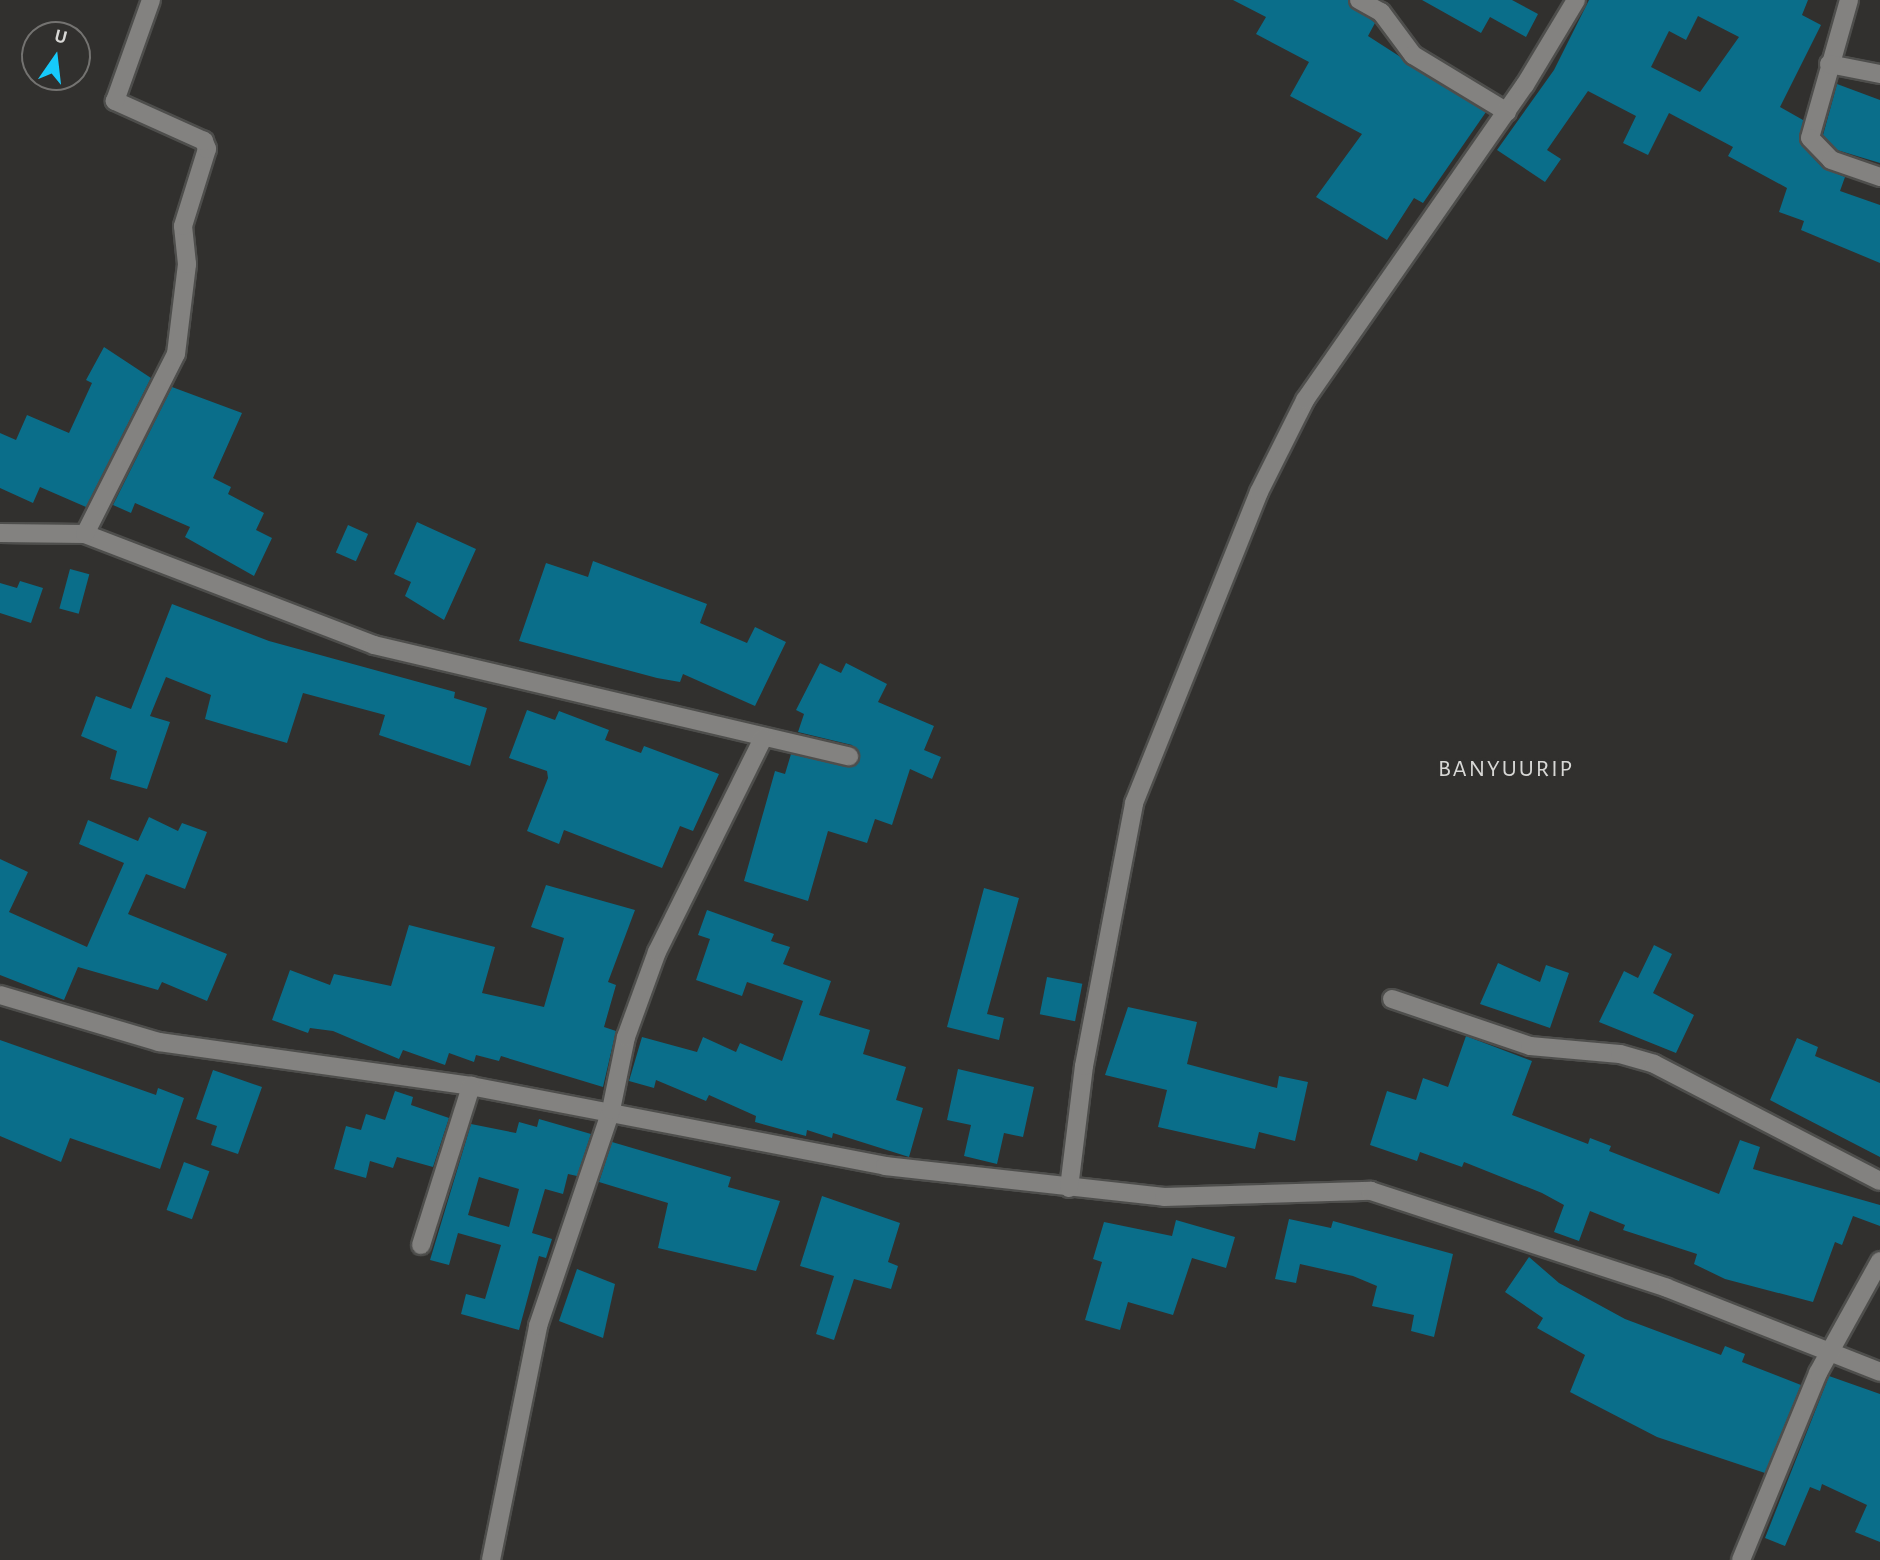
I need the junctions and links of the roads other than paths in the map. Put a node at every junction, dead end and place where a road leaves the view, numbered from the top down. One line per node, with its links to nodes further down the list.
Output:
1 (151, 0): 10 (street)
2 (1359, 0): 7 (street)
3 (1849, 0): 5 (street)
4 (1567, 3): 7 (street)
5 (1829, 64): 6 (street); 8 (street)
6 (1880, 74)
7 (1507, 112): 18 (street)
8 (1880, 177)
9 (0, 533): 10 (street)
10 (85, 534): 11 (street)
11 (763, 738): 12 (street); 16 (street)
12 (849, 756)
13 (0, 995): 15 (street)
14 (1391, 999): 17 (street)
15 (471, 1086): 16 (street); 19 (street)
16 (611, 1110): 18 (street); 23 (street)
17 (1880, 1181)
18 (1069, 1188): 21 (street)
19 (421, 1245)
20 (1880, 1261): 21 (street)
21 (1831, 1347): 22 (street); 24 (street)
22 (1880, 1372)
23 (491, 1560)
24 (1741, 1560)

